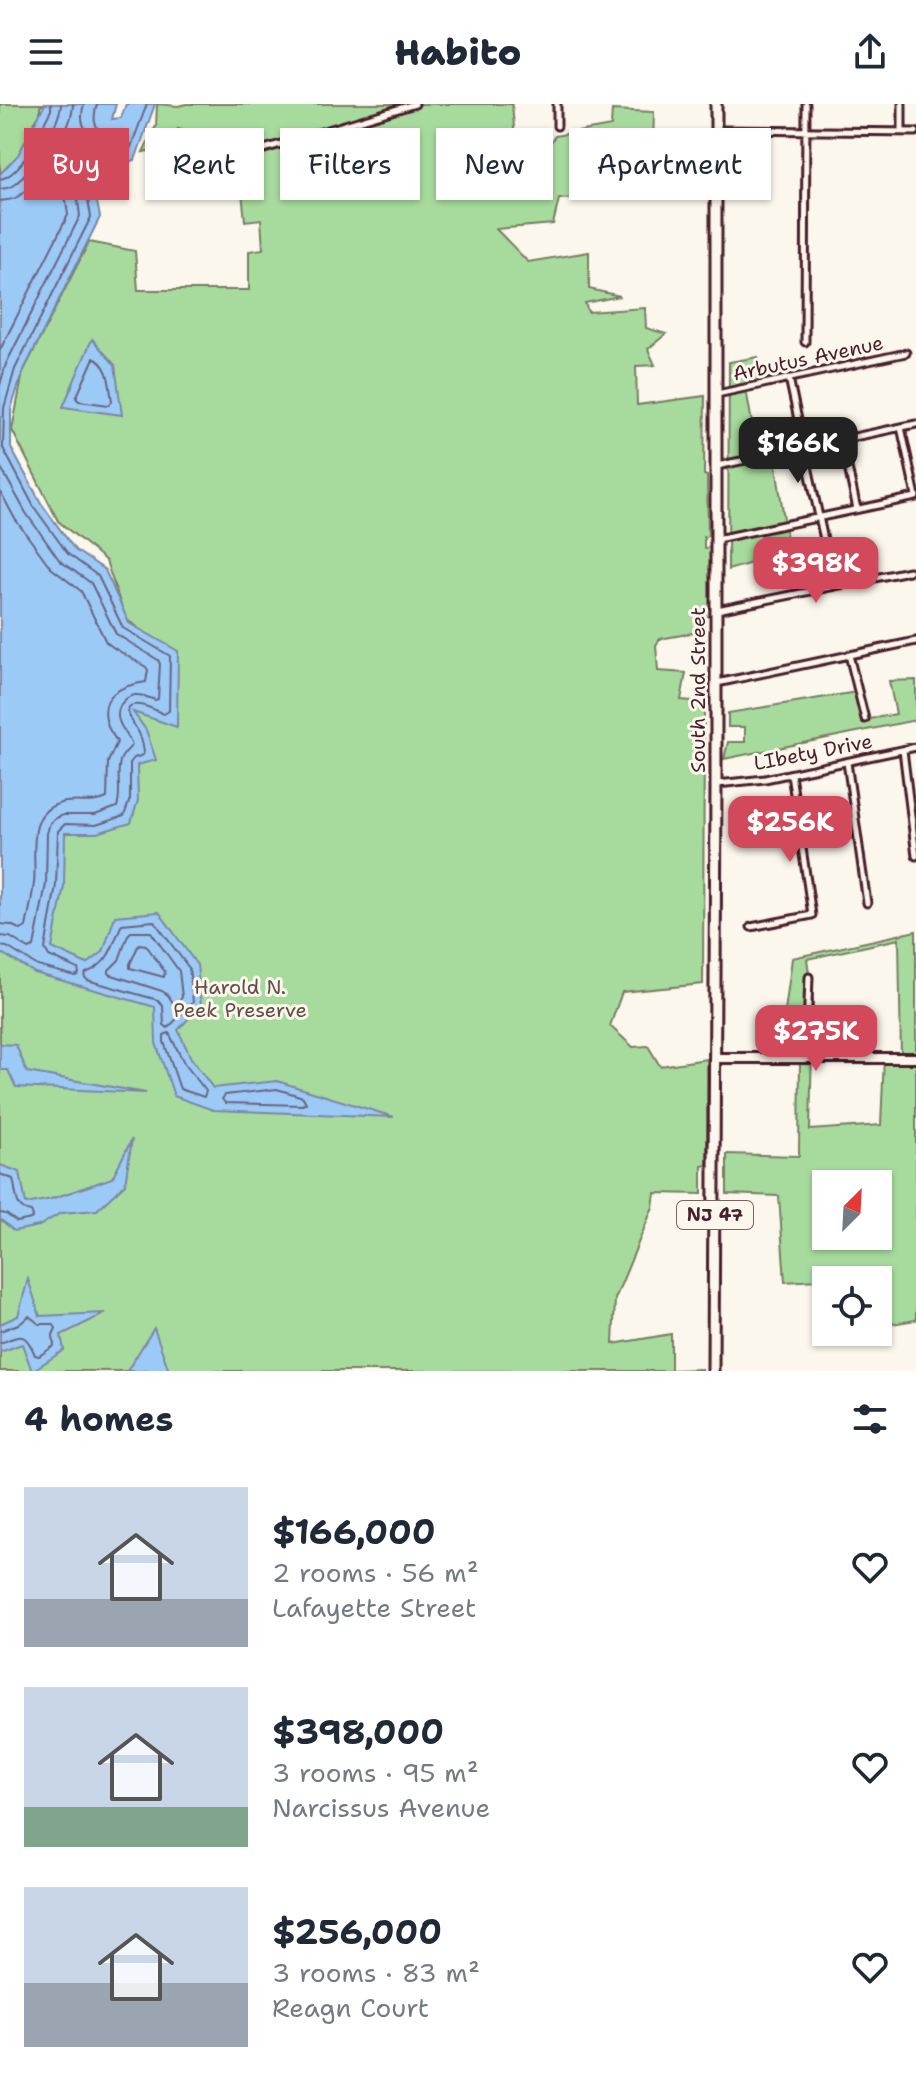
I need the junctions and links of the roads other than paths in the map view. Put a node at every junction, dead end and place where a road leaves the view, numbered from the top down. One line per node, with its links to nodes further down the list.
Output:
1 (415, 104): 12 (street)
2 (557, 104): 6 (street)
3 (716, 104): 7 (main road, South 2nd Street / NJ 47)
4 (806, 104): 9 (street)
5 (902, 104): 10 (street)
6 (557, 126)
7 (716, 128)
8 (771, 131): 9 (street)
9 (806, 131): 10 (street); 14 (street)
10 (902, 131): 11 (street)
11 (916, 132)
12 (264, 149)
13 (716, 200): 17 (main road, South 2nd Street / NJ 47)
14 (805, 342)
15 (906, 353): 16 (street, Arbutus Avenue)
16 (789, 378): 17 (street, Arbutus Avenue); 21 (street)
17 (716, 394): 22 (main road, South 2nd Street / NJ 47)
18 (916, 424): 19 (street)
19 (901, 427): 20 (street); 23 (street)
20 (842, 440): 21 (street); 24 (street)
21 (804, 448): 22 (street); 25 (street)
22 (716, 466): 26 (main road, South 2nd Street / NJ 47)
23 (916, 497): 24 (street)
24 (857, 510): 25 (street)
25 (820, 517): 26 (street); 28 (street)
26 (716, 539): 29 (main road, South 2nd Street / NJ 47)
27 (909, 571): 28 (street)
28 (834, 586): 29 (street)
29 (716, 610): 32 (main road, South 2nd Street / NJ 47)
30 (916, 641): 31 (street)
31 (849, 655): 32 (street); 33 (street)
32 (716, 683): 38 (main road, South 2nd Street / NJ 47)
33 (865, 719)
34 (916, 747): 35 (street, LIbety Drive)
35 (903, 750): 36 (street, LIbety Drive); 39 (street)
36 (847, 762): 37 (street, LIbety Drive); 40 (street)
37 (791, 774): 38 (street, LIbety Drive); 41 (street)
38 (716, 784): 44 (main road, South 2nd Street / NJ 47)
39 (916, 856)
40 (867, 903)
41 (751, 927)
42 (809, 977): 43 (street)
43 (806, 1057): 44 (main road); 45 (main road)
44 (715, 1058): 46 (main road, South 2nd Street / NJ 47)
45 (916, 1058)
46 (713, 1371)

